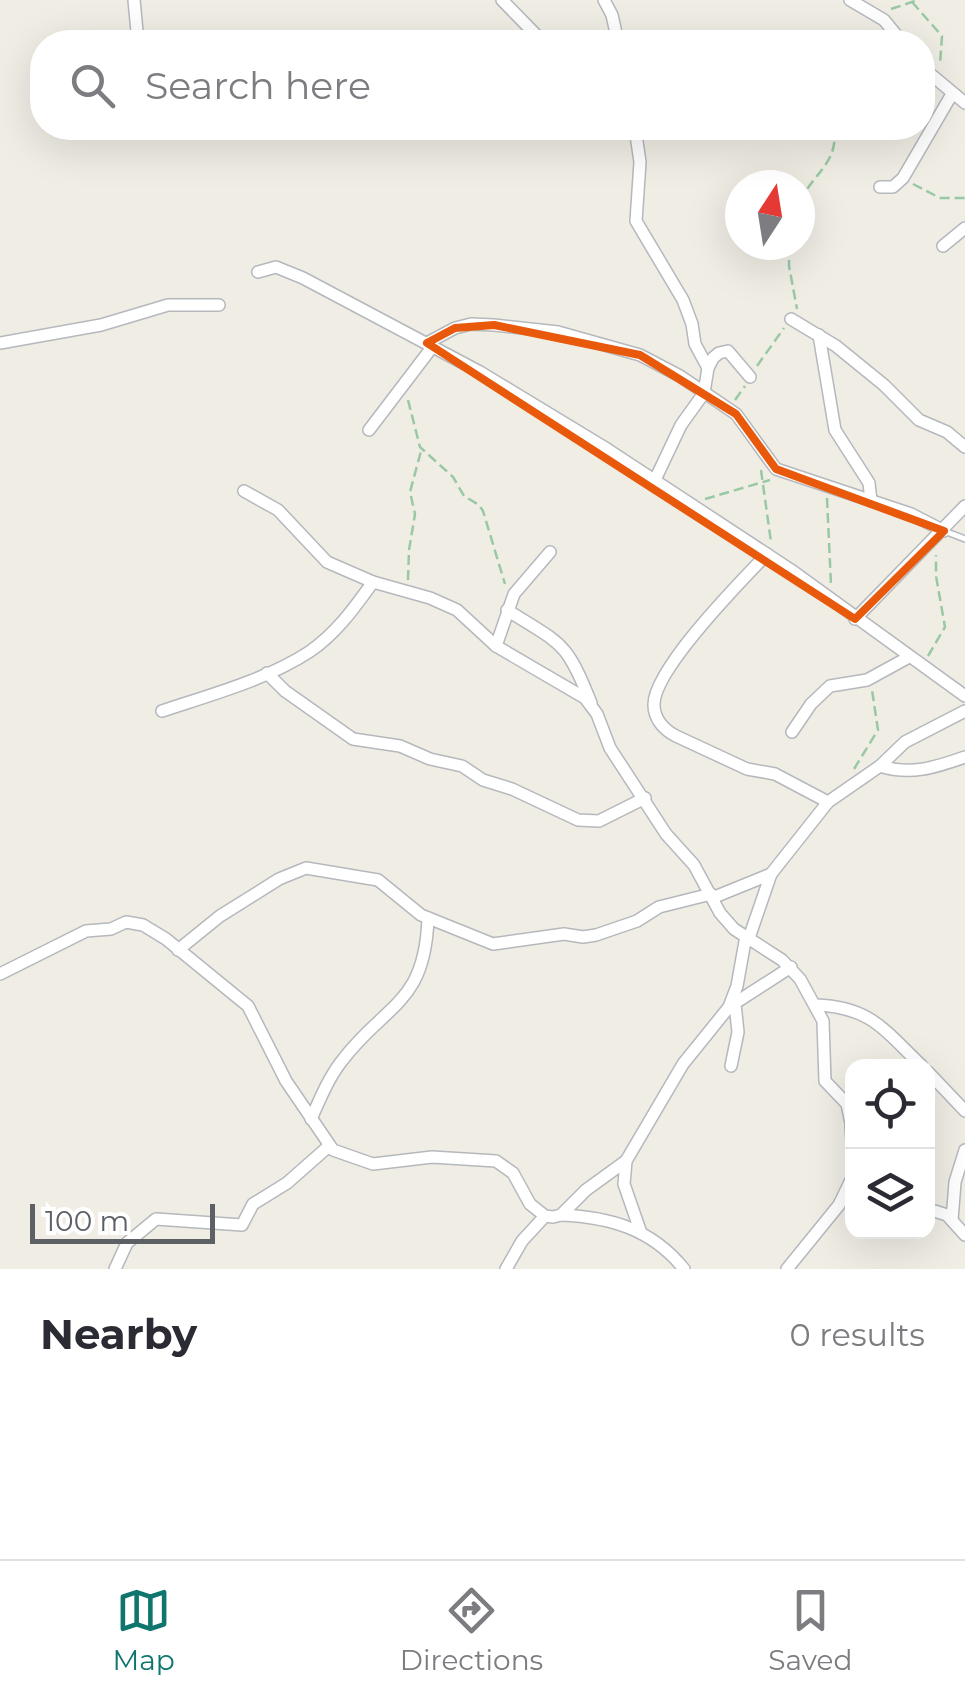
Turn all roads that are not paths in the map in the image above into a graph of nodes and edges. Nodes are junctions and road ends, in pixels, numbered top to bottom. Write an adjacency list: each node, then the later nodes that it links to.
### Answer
1 (134, 0): 5 (street)
2 (502, 0): 6 (street)
3 (604, 0): 7 (street)
4 (850, 0): 8 (street)
5 (137, 30)
6 (531, 30)
7 (615, 30)
8 (891, 30)
9 (935, 79): 10 (street)
10 (952, 94): 11 (street); 12 (street)
11 (965, 103)
12 (935, 123)
13 (635, 140): 24 (street)
14 (925, 140): 15 (street)
15 (880, 187)
16 (965, 228): 17 (street)
17 (943, 246)
18 (258, 272): 23 (street)
19 (219, 305): 22 (street)
20 (792, 319): 21 (street)
21 (819, 335): 28 (street); 31 (street)
22 (0, 343)
23 (430, 344): 26 (street); 27 (street); 29 (street)
24 (708, 368): 25 (street); 26 (street)
25 (750, 377)
26 (704, 393): 29 (street); 31 (street)
27 (369, 430)
28 (965, 448)
29 (654, 482): 36 (street)
30 (244, 491): 37 (street)
31 (871, 501): 33 (street)
32 (965, 506): 33 (street)
33 (940, 534): 34 (lane); 39 (street)
34 (965, 539)
35 (550, 552): 38 (street)
36 (770, 556): 39 (street); 51 (street)
37 (374, 582): 40 (street); 42 (street)
38 (507, 610): 40 (street); 44 (street)
39 (856, 620): 41 (street)
40 (496, 646): 44 (street)
41 (909, 657): 43 (street); 47 (street)
42 (267, 672): 45 (street); 50 (street)
43 (965, 696)
44 (592, 706): 50 (street)
45 (162, 711)
46 (965, 711): 49 (street)
47 (792, 732)
48 (965, 757): 49 (street)
49 (880, 766): 51 (street)
50 (645, 798): 53 (street)
51 (828, 802): 52 (street)
52 (772, 874): 53 (street); 55 (street)
53 (711, 896): 54 (street); 55 (street)
54 (428, 918): 56 (street); 66 (street)
55 (748, 937): 57 (street); 60 (street)
56 (178, 950): 58 (street); 66 (street)
57 (791, 967): 59 (street); 60 (street)
58 (0, 974)
59 (816, 1005): 61 (street); 64 (street)
60 (732, 1006): 62 (street); 69 (street)
61 (914, 1059)
62 (731, 1066)
63 (935, 1080): 65 (street)
64 (845, 1102)
65 (965, 1112)
66 (311, 1119): 67 (street)
67 (329, 1146): 75 (street); 79 (street)
68 (965, 1150): 70 (street)
69 (626, 1161): 74 (street); 77 (street)
70 (962, 1171): 72 (street)
71 (845, 1194): 82 (street)
72 (959, 1196): 76 (street)
73 (935, 1211): 76 (street)
74 (561, 1215): 75 (street); 77 (street)
75 (545, 1216): 80 (street)
76 (952, 1220): 78 (street)
77 (642, 1233): 81 (street)
78 (965, 1235)
79 (114, 1269)
80 (506, 1269)
81 (684, 1269)
82 (787, 1269)

